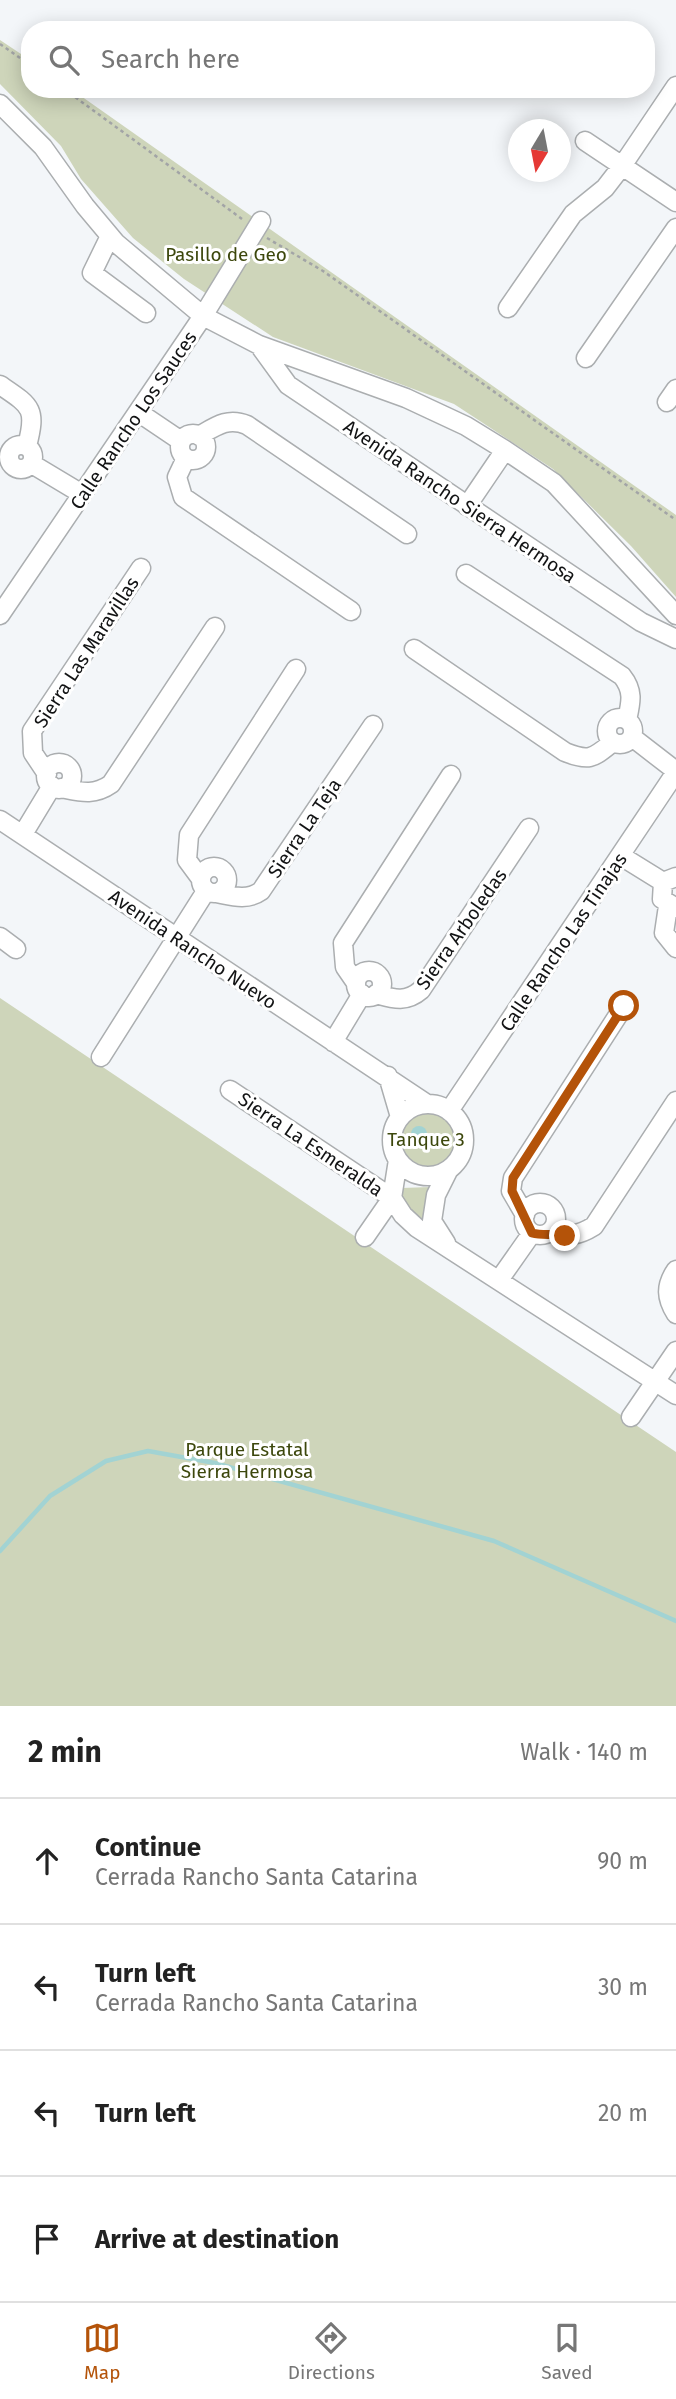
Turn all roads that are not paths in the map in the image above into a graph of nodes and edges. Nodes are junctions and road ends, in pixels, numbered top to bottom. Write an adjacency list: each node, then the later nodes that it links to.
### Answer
1 (676, 86): 4 (street)
2 (0, 104): 8 (street, Avenida Rancho Sierra Hermosa)
3 (585, 141): 4 (street)
4 (622, 166): 5 (street); 9 (street)
5 (676, 202)
6 (259, 225): 11 (street, Calle Rancho Los Sauces)
7 (676, 228): 13 (street)
8 (110, 236): 10 (street); 11 (street, Avenida Rancho Sierra Hermosa)
9 (508, 308)
10 (146, 313)
11 (203, 316): 12 (street, Avenida Rancho Sierra Hermosa); 15 (street, Calle Rancho Los Sauces)
12 (259, 345): 17 (street, Avenida Rancho Sierra Hermosa); 21 (street, Avenida Rancho Sierra Hermosa)
13 (586, 359)
14 (0, 385): 18 (street)
15 (138, 412): 16 (street); 20 (street, Calle Rancho Los Sauces)
16 (184, 449): 22 (street); 25 (street)
17 (505, 450): 21 (street); 27 (street, Avenida Rancho Sierra Hermosa)
18 (30, 455): 19 (street); 20 (street)
19 (7, 472)
20 (82, 494): 26 (street, Calle Rancho Los Sauces)
21 (467, 506): 29 (street, Avenida Rancho Sierra Hermosa)
22 (407, 534)
23 (141, 568): 36 (street, Sierra Las Maravillas)
24 (466, 574): 33 (street)
25 (351, 611)
26 (0, 615)
27 (676, 615)
28 (215, 627): 36 (street)
29 (676, 639)
30 (414, 649): 33 (street)
31 (296, 669): 42 (street)
32 (373, 725): 42 (street, Sierra La Teja)
33 (629, 728): 34 (street)
34 (676, 772): 40 (street, Calle Rancho Las Tinajas)
35 (451, 775): 48 (street)
36 (53, 783): 39 (street)
37 (0, 820): 39 (street, Avenida Rancho Nuevo)
38 (530, 828): 48 (street, Sierra Arboledas)
39 (23, 834): 45 (street, Avenida Rancho Nuevo)
40 (621, 856): 41 (street); 56 (street, Calle Rancho Las Tinajas)
41 (670, 879): 43 (street)
42 (208, 887): 45 (street)
43 (672, 907): 46 (street)
44 (0, 937): 47 (street)
45 (177, 939): 50 (street, Avenida Rancho Nuevo); 51 (street)
46 (676, 948)
47 (16, 949)
48 (364, 990): 50 (street)
49 (624, 1006): 61 (street)
50 (333, 1042): 52 (street, Avenida Rancho Nuevo)
51 (101, 1057)
52 (388, 1076): 55 (street, Avenida Rancho Nuevo); 57 (street)
53 (230, 1090): 60 (street, Sierra La Esmeralda)
54 (676, 1101): 62 (street)
55 (427, 1104): 56 (street); 57 (street)
56 (449, 1111): 59 (street)
57 (400, 1117): 58 (street)
58 (398, 1160): 59 (street); 60 (street)
59 (448, 1171): 64 (street)
60 (392, 1198): 63 (street); 64 (street, Sierra La Esmeralda)
61 (525, 1215): 62 (street); 62 (street)
62 (541, 1232): 66 (street)
63 (365, 1237)
64 (448, 1246): 66 (street)
65 (676, 1270): 67 (street)
66 (499, 1280): 69 (street)
67 (676, 1314)
68 (676, 1351): 69 (street)
69 (656, 1381): 70 (street); 71 (street)
70 (676, 1395)
71 (631, 1418)

